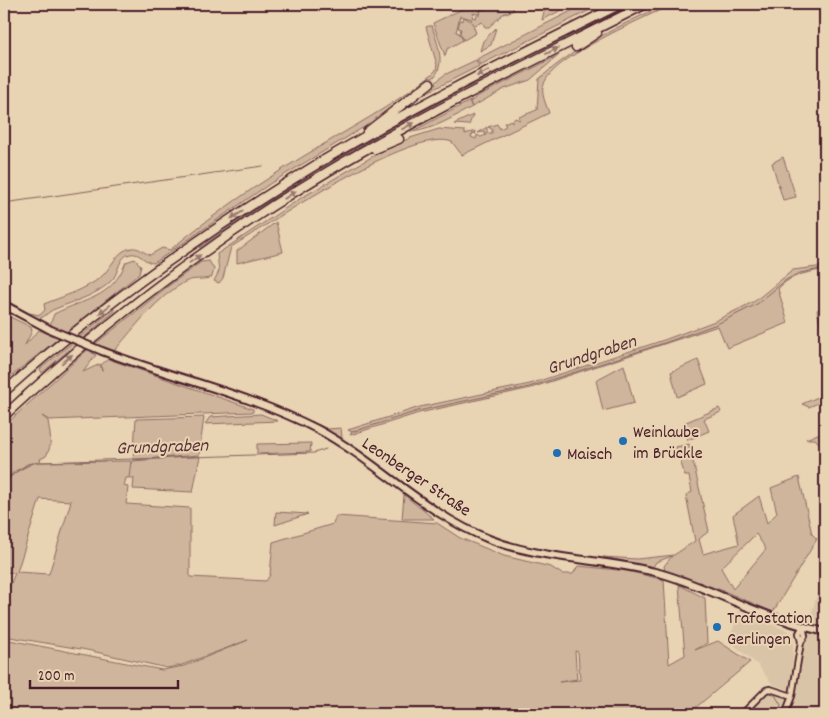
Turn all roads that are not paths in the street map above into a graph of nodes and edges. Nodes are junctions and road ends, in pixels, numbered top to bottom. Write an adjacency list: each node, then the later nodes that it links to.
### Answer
1 (621, 4): 6 (highway, one-way to 6)
2 (646, 4): 3 (highway)
3 (615, 20): 4 (highway); 8 (highway, one-way to 3)
4 (576, 47)
5 (430, 83): 6 (highway)
6 (361, 139): 10 (highway, one-way to 10)
7 (399, 140): 8 (highway)
8 (350, 159): 11 (highway, one-way to 8)
9 (4, 305): 12 (main road, Leonberger Straße, bridge)
10 (4, 392)
11 (4, 416)
12 (804, 626): 13 (main road, Leonberger Straße); 14 (street)
13 (825, 632)
14 (792, 696): 15 (street); 16 (street)
15 (742, 714)
16 (786, 714)

